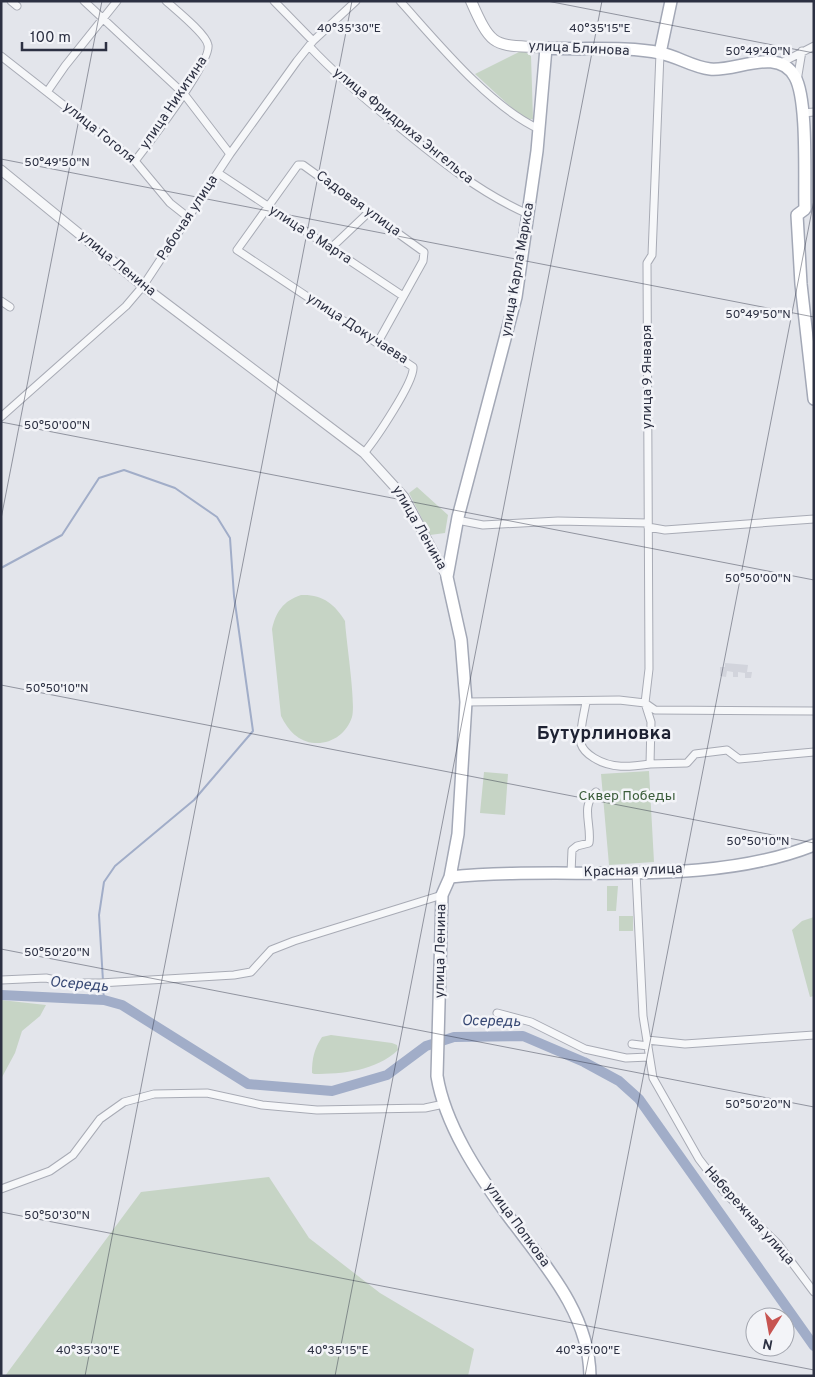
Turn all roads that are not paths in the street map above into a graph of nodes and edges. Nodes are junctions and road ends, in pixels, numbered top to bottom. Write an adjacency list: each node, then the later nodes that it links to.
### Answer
1 (84, 1): 9 (street)
2 (117, 1): 9 (street)
3 (166, 1): 19 (street, улица Никитина)
4 (274, 1): 10 (street, улица Фридриха Энгельса)
5 (356, 1): 10 (street, Рабочая улица)
6 (400, 1): 21 (street)
7 (470, 1): 12 (main road, улица Блинова)
8 (671, 1): 14 (main road)
9 (103, 19): 18 (street); 19 (street)
10 (311, 44): 22 (street, Рабочая улица); 28 (street, улица Фридриха Энгельса)
11 (814, 46): 13 (street)
12 (546, 48): 14 (main road, улица Блинова); 21 (main road, улица Карла Маркса)
13 (802, 51): 16 (street); 17 (street)
14 (660, 53): 16 (main road, улица Блинова); 42 (street, улица 9 Января)
15 (1, 56): 18 (street, улица Гоголя)
16 (779, 64): 17 (main road)
17 (797, 82): 20 (main road)
18 (47, 92): 23 (street, улица Гоголя)
19 (184, 94): 22 (street); 23 (street, улица Никитина)
20 (808, 112): 37 (main road)
21 (539, 129): 28 (main road, улица Карла Маркса)
22 (230, 154): 25 (street, Рабочая улица)
23 (136, 161): 29 (street, улица Гоголя)
24 (1, 170): 32 (street, улица Ленина)
25 (218, 173): 26 (street, улица 8 Марта); 29 (street, Рабочая улица)
26 (266, 206): 27 (street, Садовая улица); 30 (street, улица 8 Марта); 31 (street, Садовая улица)
27 (369, 212): 30 (street); 33 (street, Садовая улица)
28 (528, 214): 40 (main road, улица Карла Маркса)
29 (189, 218): 32 (street, Рабочая улица)
30 (331, 248): 33 (street, улица 8 Марта)
31 (240, 254): 36 (street, улица Докучаева)
32 (143, 286): 38 (street, Рабочая улица); 39 (street, улица Ленина)
33 (403, 296): 36 (street, Садовая улица)
34 (1, 301): 35 (street)
35 (10, 307)
36 (378, 342): 39 (street, улица Докучаева)
37 (814, 399)
38 (1, 417)
39 (364, 453): 43 (street, улица Ленина)
40 (457, 520): 42 (street); 43 (main road, улица Карла Маркса)
41 (814, 520): 42 (street)
42 (648, 525): 46 (street, улица 9 Января)
43 (447, 576): 44 (main road, улица Ленина)
44 (466, 702): 45 (street); 54 (main road, улица Ленина)
45 (586, 702): 46 (street); 49 (street)
46 (645, 703): 47 (street); 49 (street)
47 (814, 711)
48 (814, 752): 49 (street)
49 (650, 764)
50 (596, 792): 52 (street)
51 (814, 845): 53 (main road, Красная улица)
52 (571, 873): 53 (main road, Красная улица); 54 (main road, Красная улица)
53 (636, 873): 59 (street, Набережная улица)
54 (450, 877): 55 (main road, улица Ленина)
55 (442, 895): 56 (street); 62 (main road, улица Ленина)
56 (1, 980)
57 (497, 1013): 61 (street)
58 (814, 1035): 59 (street)
59 (647, 1043): 60 (street); 61 (street, Набережная улица)
60 (632, 1044)
61 (649, 1057): 65 (street, Набережная улица)
62 (437, 1076): 63 (main road, улица Попкова)
63 (444, 1104): 64 (street); 66 (main road, улица Попкова)
64 (1, 1189)
65 (814, 1292)
66 (590, 1376)

